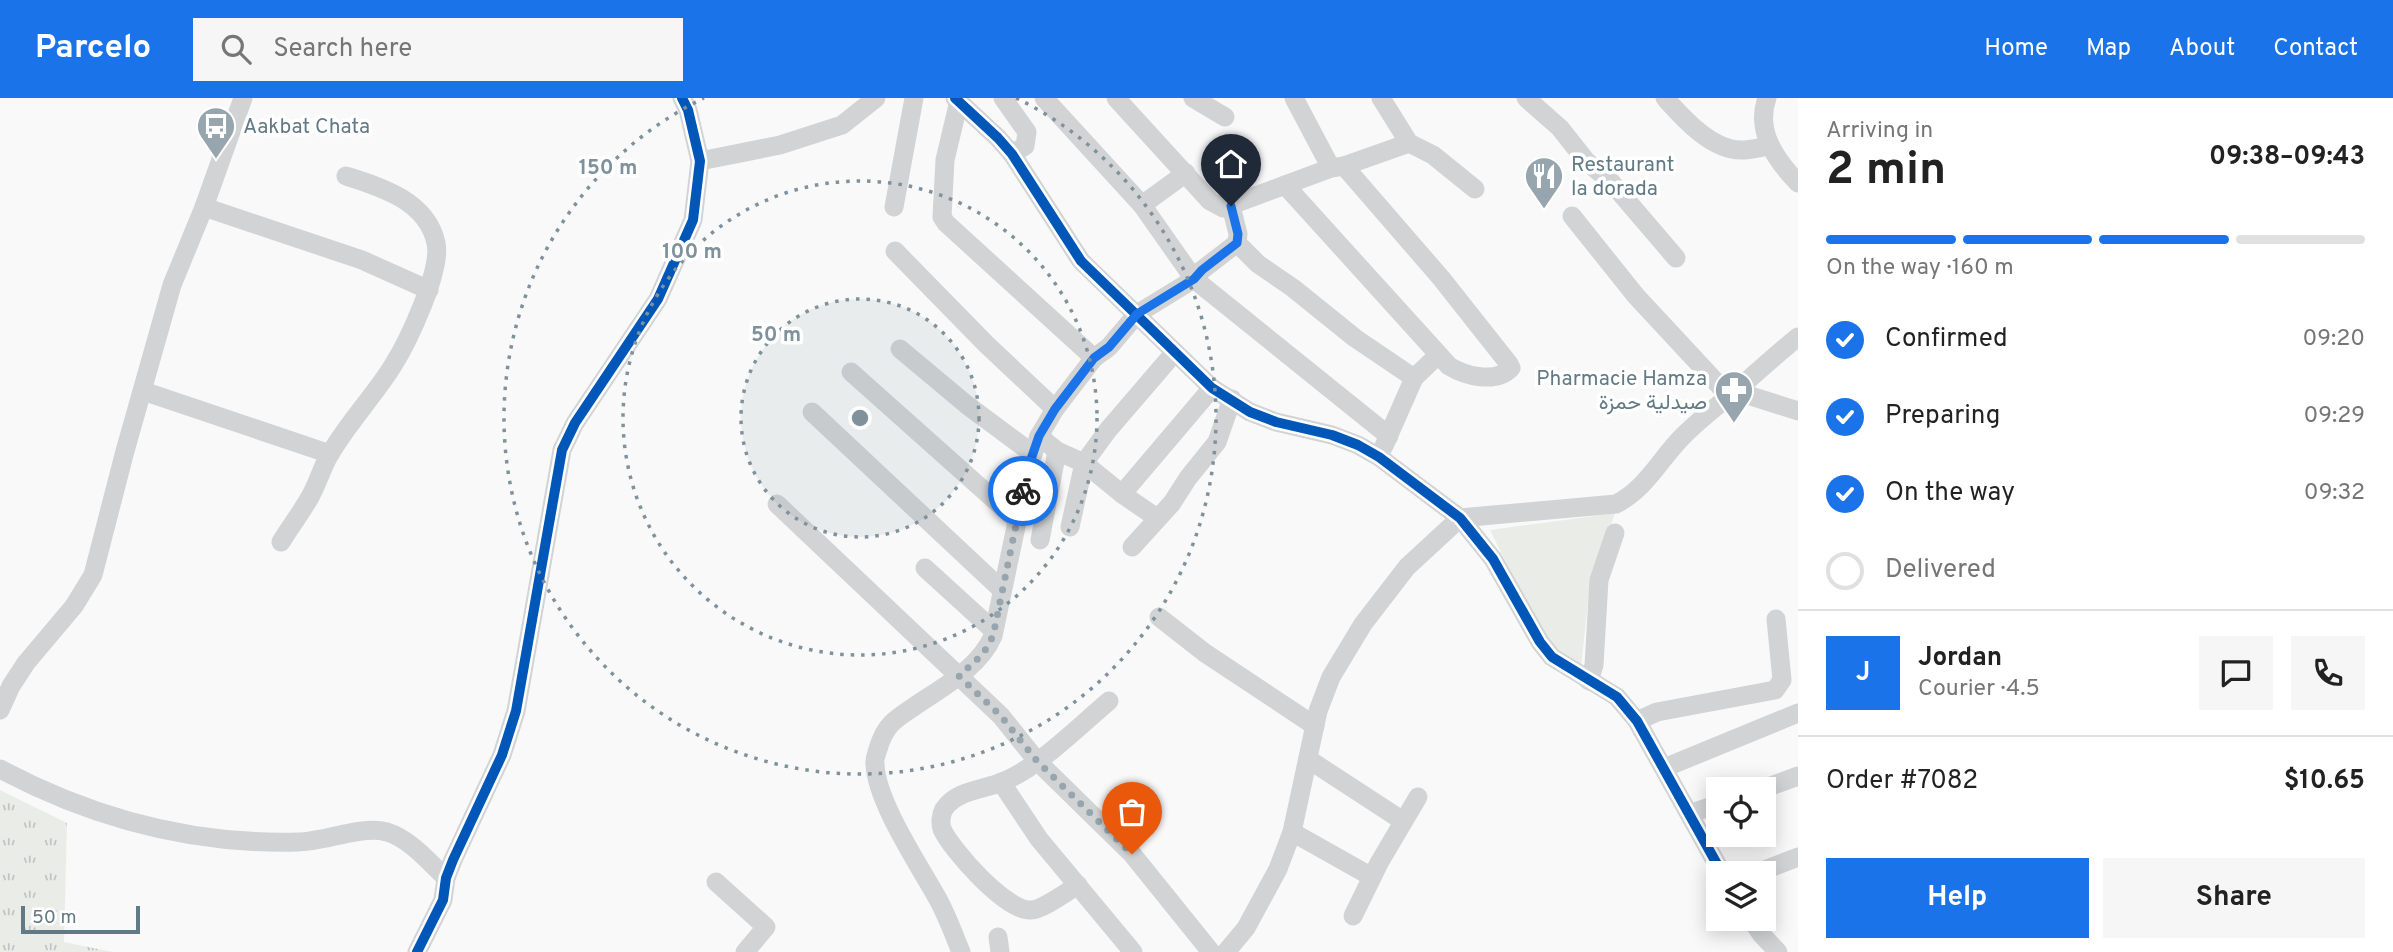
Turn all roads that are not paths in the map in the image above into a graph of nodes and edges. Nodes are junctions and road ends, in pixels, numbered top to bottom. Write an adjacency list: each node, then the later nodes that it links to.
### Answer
1 (243, 98): 29 (street)
2 (682, 98): 19 (street)
3 (876, 98): 19 (street)
4 (914, 98): 27 (street)
5 (1003, 98): 18 (street)
6 (1044, 98): 26 (street)
7 (1116, 98): 21 (street)
8 (1193, 98): 15 (street)
9 (1294, 98): 20 (street)
10 (1381, 98): 16 (street)
11 (1526, 98): 33 (street)
12 (1665, 98): 17 (street)
13 (1767, 98): 17 (street)
14 (957, 100): 18 (street); 41 (street)
15 (1224, 117)
16 (1409, 143): 20 (street); 25 (street)
17 (1770, 146): 23 (street)
18 (1013, 154): 36 (street)
19 (700, 161): 94 (street)
20 (1338, 167): 24 (street); 40 (street)
21 (1186, 173): 26 (street); 28 (street)
22 (346, 176): 35 (street)
23 (1798, 183)
24 (1285, 186): 28 (street); 40 (street)
25 (1475, 189)
26 (1142, 205): 34 (street)
27 (894, 206)
28 (1231, 206): 31 (street)
29 (204, 207): 35 (street); 45 (street)
30 (1572, 216): 46 (street)
31 (1237, 243): 34 (street); 43 (street)
32 (895, 251): 48 (street)
33 (1676, 258)
34 (1194, 279): 36 (street); 51 (street)
35 (429, 290): 54 (street)
36 (1137, 314): 39 (street); 41 (street)
37 (1798, 337): 46 (street)
38 (900, 349): 52 (street)
39 (1175, 352): 44 (street); 56 (street)
40 (1438, 355): 43 (street)
41 (1094, 358): 48 (street)
42 (851, 372): 61 (street)
43 (1414, 378): 51 (street)
44 (1212, 388): 47 (street); 57 (street)
45 (143, 391): 54 (street); 75 (street)
46 (1732, 393): 49 (street); 60 (street)
47 (1232, 399): 55 (street); 59 (street)
48 (1055, 409): 52 (street)
49 (1798, 411)
50 (813, 412): 68 (street)
51 (1389, 436): 55 (street)
52 (1036, 445): 53 (street); 61 (street)
53 (1057, 450): 56 (street); 64 (street)
54 (330, 454): 65 (street)
55 (1379, 457): 60 (street)
56 (1084, 463): 57 (street); 62 (street)
57 (1122, 494): 59 (street)
58 (777, 504): 72 (street)
59 (1157, 518): 66 (street)
60 (1460, 518): 73 (street); 78 (street)
61 (1017, 520): 68 (street)
62 (1070, 527)
63 (1615, 533): 73 (street)
64 (1040, 540)
65 (281, 542)
66 (1132, 547)
67 (925, 568): 71 (street)
68 (1002, 590): 71 (street)
69 (1159, 617): 78 (street)
70 (1776, 620): 77 (street)
71 (993, 630): 72 (street)
72 (959, 676): 80 (street); 102 (street)
73 (1589, 681): 77 (street)
74 (1109, 701): 80 (street)
75 (0, 710)
76 (1798, 713): 81 (street)
77 (1637, 721): 81 (street)
78 (1315, 726): 79 (street)
79 (1308, 759): 89 (street); 90 (street)
80 (1037, 761): 84 (street); 104 (street)
81 (1664, 768): 88 (street)
82 (0, 769): 94 (street)
83 (1798, 776): 85 (street)
84 (1001, 782): 97 (street); 97 (street)
85 (1776, 784)
86 (1418, 797): 89 (street)
87 (1706, 808): 88 (street)
88 (1689, 814): 92 (street)
89 (1403, 821): 95 (street)
90 (1292, 832): 95 (street); 105 (street)
91 (1798, 857): 93 (street)
92 (1715, 861)
93 (1776, 866)
94 (446, 877): 100 (street)
95 (1372, 877): 98 (street)
96 (716, 882): 101 (street)
97 (1078, 884): 103 (street)
98 (1353, 916)
99 (1759, 931): 106 (street)
100 (417, 952)
101 (745, 952)
102 (961, 952)
103 (1133, 952)
104 (1211, 952)
105 (1226, 952)
106 (1778, 952)

